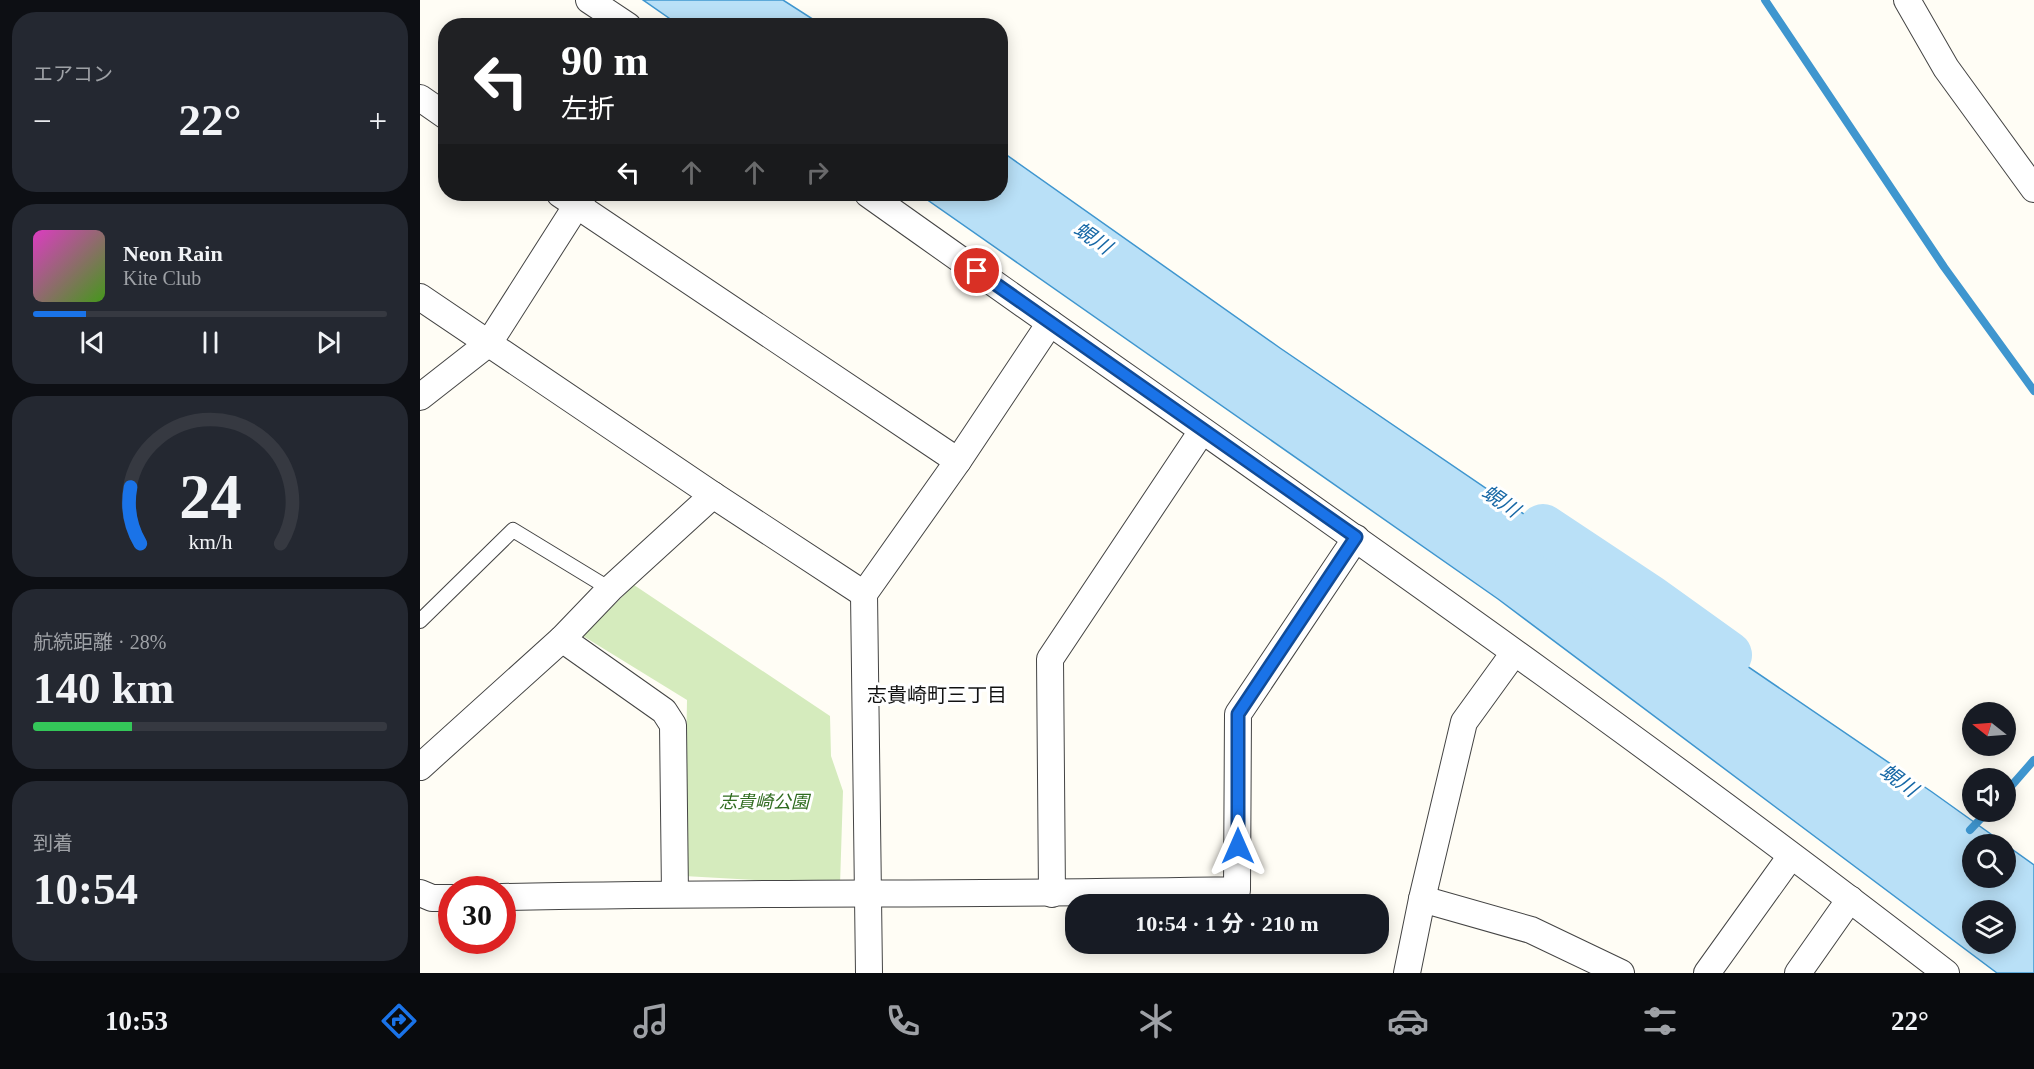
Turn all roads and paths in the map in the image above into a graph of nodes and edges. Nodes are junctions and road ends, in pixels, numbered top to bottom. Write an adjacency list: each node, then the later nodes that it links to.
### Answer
1 (589, 0): 3 (street)
2 (1907, 0): 6 (street)
3 (616, 18)
4 (420, 98): 5 (street)
5 (438, 110)
6 (2034, 189)
7 (572, 201): 12 (street)
8 (580, 201): 15 (street)
9 (878, 201): 11 (street)
10 (420, 297): 12 (street)
11 (1050, 323): 14 (street); 15 (street)
12 (489, 343): 13 (street); 16 (street)
13 (420, 397)
14 (1202, 431): 17 (street); 27 (street)
15 (958, 461): 19 (street)
16 (713, 495): 18 (street); 19 (street)
17 (1356, 537): 22 (street); 27 (street)
18 (610, 589): 20 (lane); 21 (street)
19 (864, 594): 28 (street)
20 (420, 621)
21 (562, 639): 23 (street); 26 (street)
22 (1514, 653): 24 (street); 31 (street)
23 (420, 768)
24 (1791, 855): 32 (street); 36 (street)
25 (420, 892): 30 (street)
26 (675, 894): 28 (street); 29 (street)
27 (1052, 894): 28 (street)
28 (868, 895): 33 (street)
29 (516, 897)
30 (438, 898)
31 (1422, 899): 34 (street); 35 (street)
32 (1850, 899): 37 (street); 38 (street)
33 (869, 973)
34 (1407, 973)
35 (1621, 973)
36 (1707, 973)
37 (1798, 973)
38 (1946, 973)

